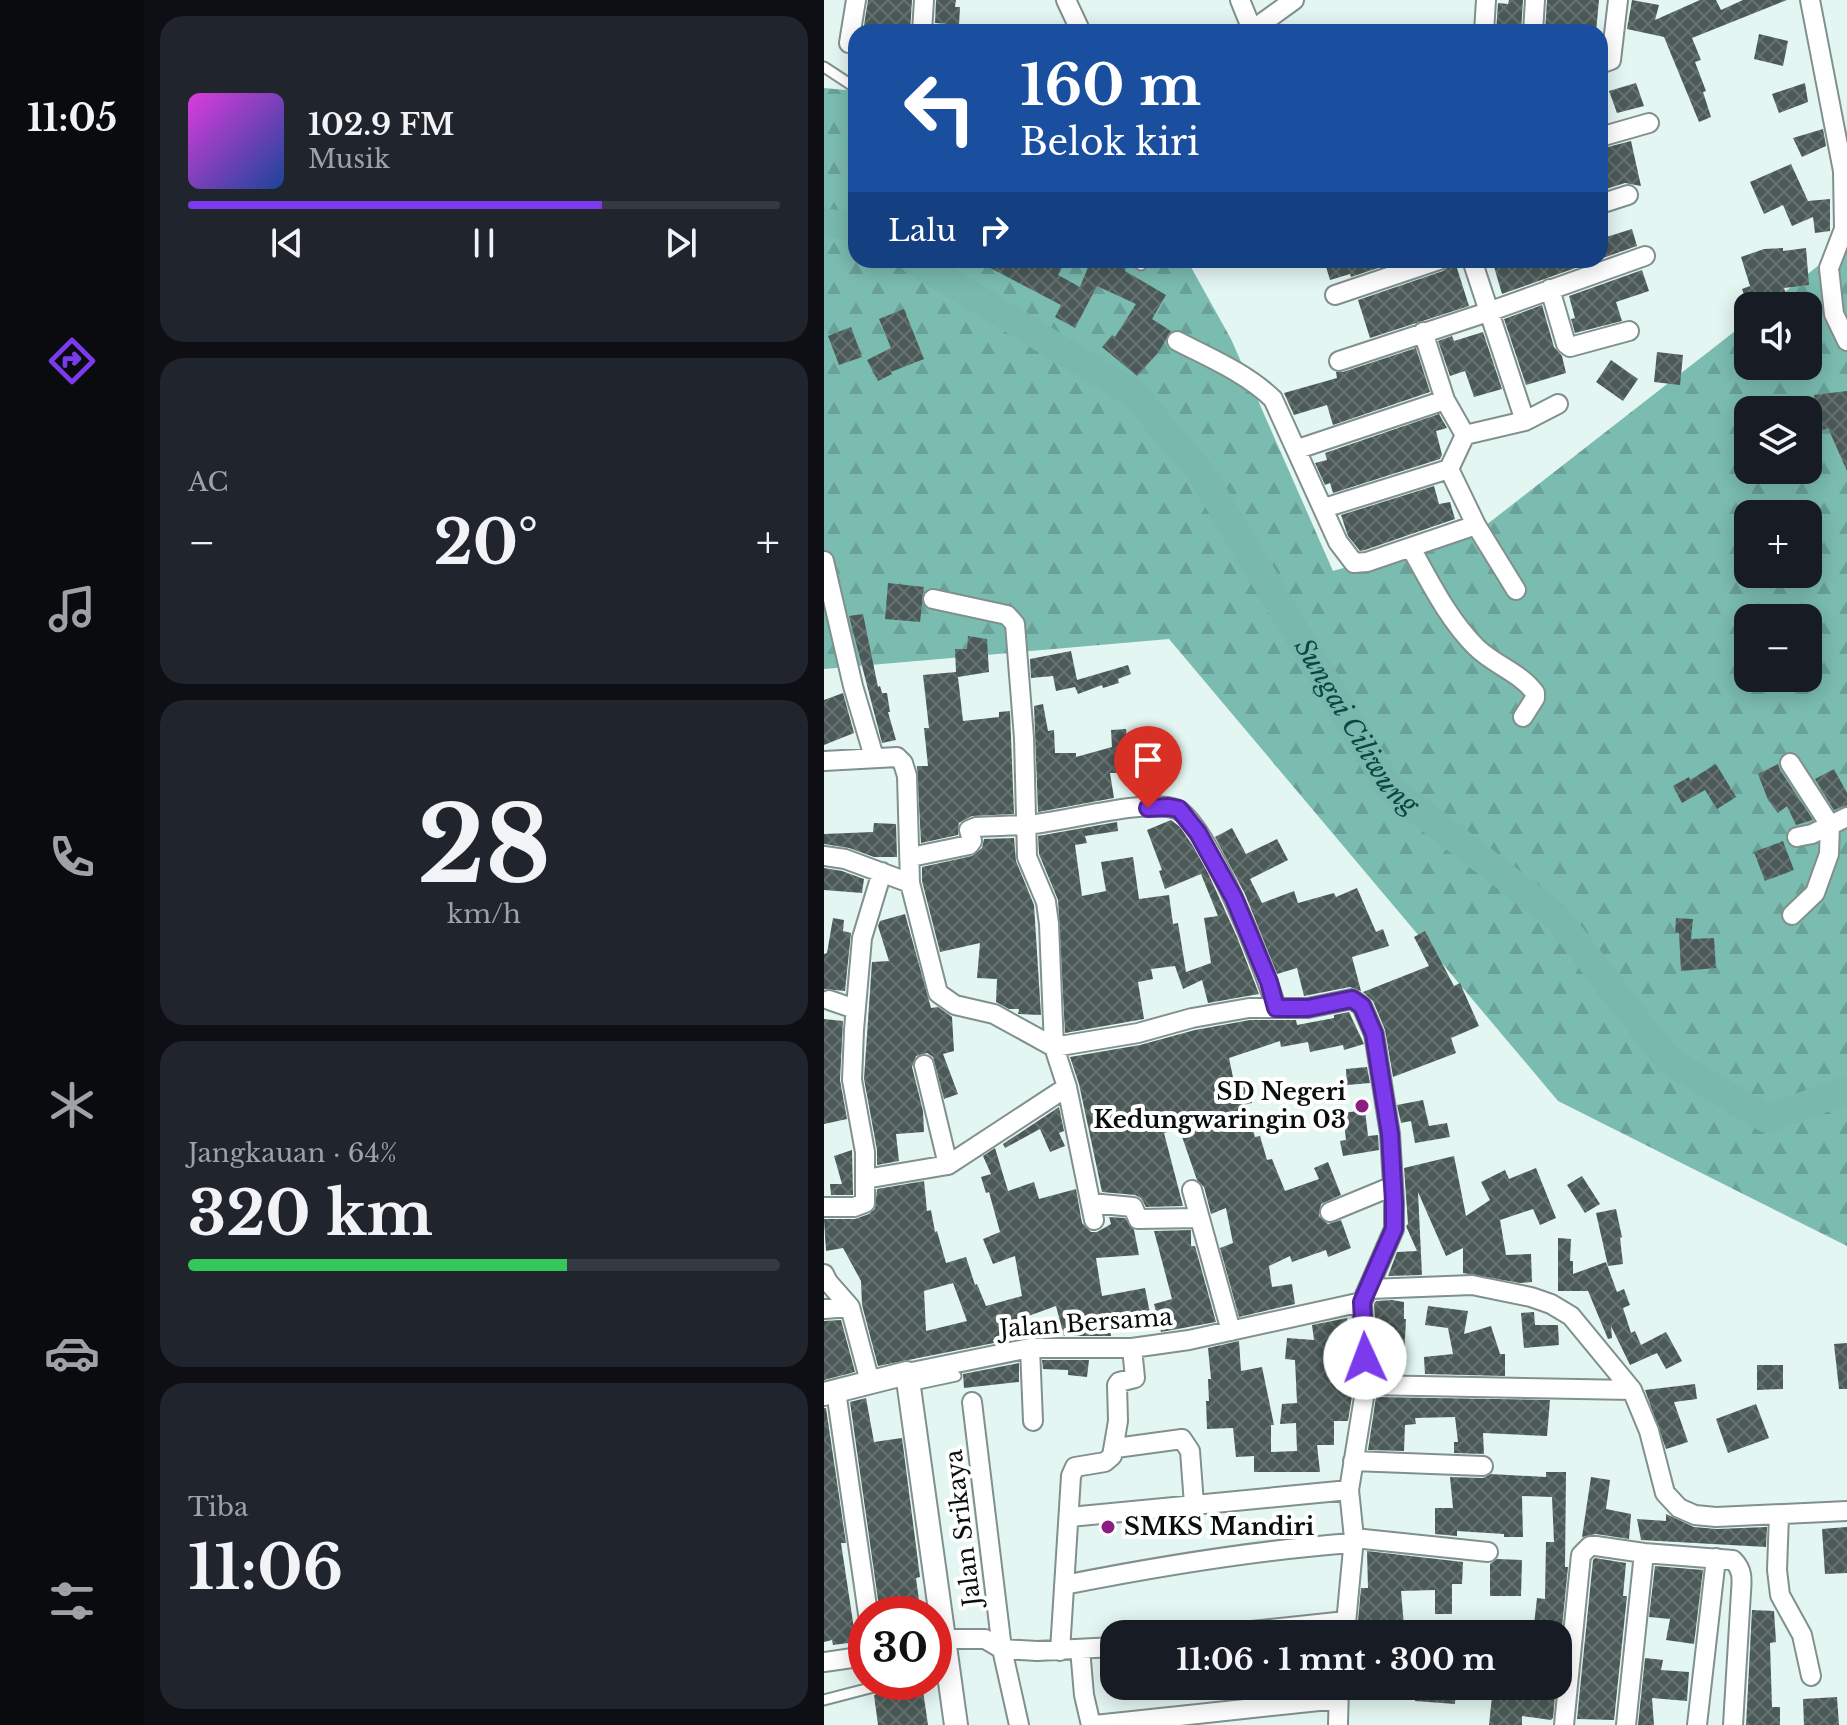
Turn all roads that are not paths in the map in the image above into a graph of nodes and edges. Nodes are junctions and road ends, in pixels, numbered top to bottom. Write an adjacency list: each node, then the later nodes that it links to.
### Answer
1 (856, 0): 10 (street)
2 (924, 0): 11 (street)
3 (1066, 0): 12 (street)
4 (1240, 0): 13 (street)
5 (1294, 0): 14 (street)
6 (1486, 0): 15 (street)
7 (1535, 0): 16 (street)
8 (1618, 0): 17 (street)
9 (1810, 0): 24 (street)
10 (852, 24)
11 (922, 24)
12 (1077, 24)
13 (1253, 24)
14 (1263, 24)
15 (1484, 24)
16 (1534, 24)
17 (1608, 61)
18 (824, 67): 19 (lane)
19 (848, 83)
20 (1649, 123): 21 (street)
21 (1608, 135)
22 (1628, 195): 23 (street)
23 (1608, 201)
24 (1846, 227): 34 (street)
25 (1645, 256): 28 (street)
26 (1415, 268): 29 (street)
27 (1474, 268): 30 (street)
28 (1550, 289): 30 (street); 31 (street)
29 (1335, 295)
30 (1488, 312): 32 (street); 38 (street)
31 (1629, 331)
32 (1423, 332): 35 (street); 36 (street)
33 (1177, 341): 40 (street)
34 (1847, 341)
35 (1339, 361)
36 (1445, 400): 39 (street); 40 (street)
37 (1558, 404): 38 (street)
38 (1525, 421): 39 (street)
39 (1465, 435): 41 (street)
40 (1298, 449): 42 (street)
41 (1449, 469): 42 (street); 43 (street)
42 (1324, 508): 44 (street)
43 (1476, 525): 44 (street); 46 (street)
44 (1411, 548): 48 (street)
45 (824, 561): 49 (street)
46 (1516, 590)
47 (933, 599): 53 (street)
48 (1523, 717)
49 (874, 757): 50 (street); 56 (street)
50 (824, 761)
51 (1790, 763): 52 (street)
52 (1839, 821): 54 (street); 59 (street)
53 (1025, 825): 56 (street); 61 (street); 63 (street)
54 (1797, 837)
55 (824, 856): 57 (street)
56 (911, 857): 58 (street)
57 (882, 872): 58 (street); 62 (street)
58 (910, 883): 63 (street)
59 (1792, 915)
60 (829, 1000): 62 (street)
61 (1276, 1008): 63 (street); 68 (street)
62 (855, 1009): 67 (street)
63 (1054, 1047): 65 (street)
64 (924, 1065): 66 (street)
65 (1067, 1087): 66 (street); 72 (street)
66 (948, 1165): 67 (street)
67 (865, 1179): 70 (street)
68 (1393, 1186): 71 (street); 74 (street)
69 (1192, 1190): 72 (street)
70 (824, 1207)
71 (1330, 1212)
72 (1198, 1218): 77 (street)
73 (824, 1274): 75 (street)
74 (1366, 1295): 77 (street, Jalan Bersama); 83 (street); 84 (street, Jalan Bersama)
75 (850, 1307): 76 (street); 82 (street)
76 (824, 1309)
77 (1231, 1331): 79 (street, Jalan Bersama)
78 (1030, 1348): 79 (street, Jalan Bersama); 81 (street, Jalan Bersama); 87 (street)
79 (1132, 1348): 88 (street)
80 (956, 1376): 81 (lane)
81 (908, 1380): 82 (street); 102 (street)
82 (870, 1382): 85 (street)
83 (1366, 1385): 84 (street); 89 (street)
84 (1632, 1390): 94 (street, Jalan Bersama)
85 (830, 1393): 101 (street)
86 (972, 1402): 106 (street, Jalan Srikaya)
87 (1033, 1421)
88 (1116, 1448): 92 (street); 95 (street)
89 (1353, 1461): 90 (street); 91 (street)
90 (1483, 1466)
91 (1349, 1490): 92 (street); 96 (street)
92 (1194, 1504): 95 (street)
93 (1847, 1511): 94 (street, Jalan Bersama)
94 (1779, 1515): 111 (street)
95 (1070, 1517): 100 (street)
96 (1354, 1541): 97 (street); 100 (street); 103 (street)
97 (1488, 1552)
98 (1644, 1553): 99 (street); 121 (street); 122 (street)
99 (1716, 1558): 123 (street); 124 (street)
100 (1064, 1585): 108 (street)
101 (865, 1596)
102 (934, 1596)
103 (1347, 1620)
104 (952, 1641): 106 (street)
105 (1100, 1648): 107 (street)
106 (1002, 1649): 108 (street); 118 (street, Jalan Srikaya)
107 (1080, 1649): 108 (street); 119 (street)
108 (1060, 1651)
109 (848, 1659): 110 (street)
110 (824, 1662)
111 (1811, 1676)
112 (848, 1694): 113 (lane)
113 (824, 1700)
114 (951, 1700): 117 (street)
115 (1279, 1700): 119 (street)
116 (1339, 1700): 120 (street)
117 (956, 1725)
118 (1019, 1725)
119 (1093, 1725)
120 (1338, 1725)
121 (1564, 1725)
122 (1626, 1725)
123 (1697, 1725)
124 (1733, 1725)

